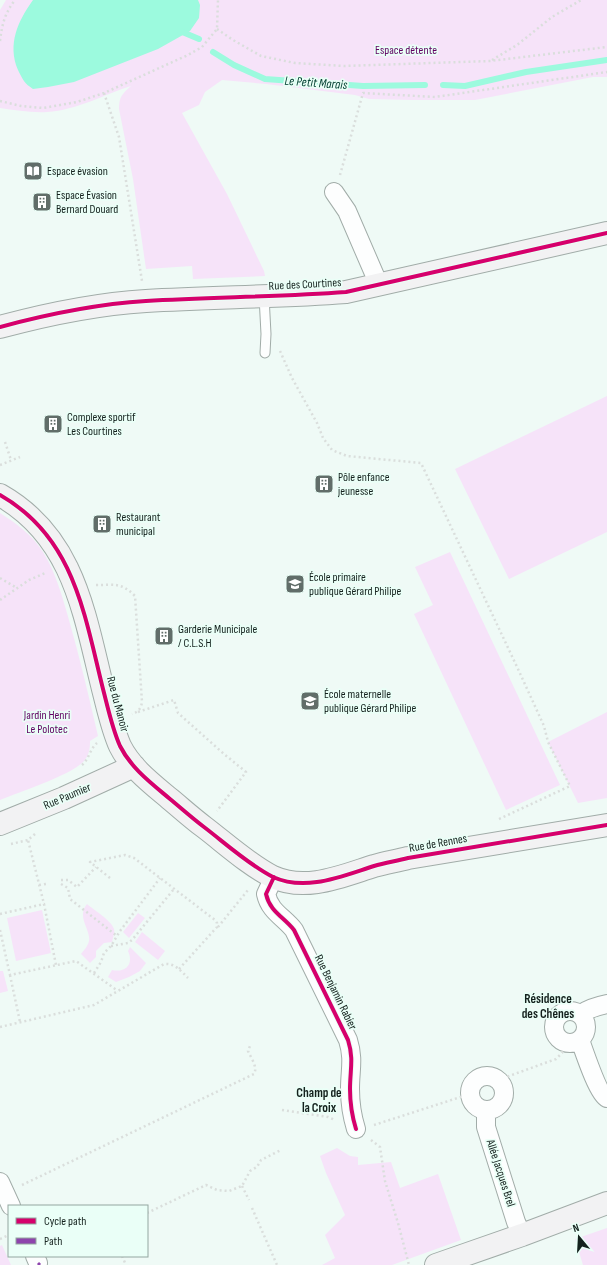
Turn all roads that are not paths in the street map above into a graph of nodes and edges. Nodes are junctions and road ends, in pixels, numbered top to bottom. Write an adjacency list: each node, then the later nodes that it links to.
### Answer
1 (334, 192): 3 (street)
2 (607, 233): 3 (street, Rue des Courtines)
3 (378, 285): 4 (street, Rue des Courtines)
4 (264, 296): 5 (street, Rue des Courtines); 6 (lane)
5 (0, 327)
6 (264, 353)
7 (0, 495): 8 (street, Rue du Manoir)
8 (134, 766): 9 (street, Rue Paumier); 11 (street, Rue du Manoir)
9 (0, 824)
10 (607, 825): 11 (street, Rue de Rennes)
11 (274, 877): 17 (street, Rue Benjamin Rabier)
12 (607, 1004): 13 (street)
13 (581, 1014): 14 (street); 14 (street)
14 (573, 1041): 15 (street)
15 (607, 1098)
16 (486, 1110): 16 (street); 19 (street, Allée Jacques Brel)
17 (356, 1129)
18 (607, 1203): 19 (street)
19 (522, 1235): 20 (street)
20 (436, 1265)

